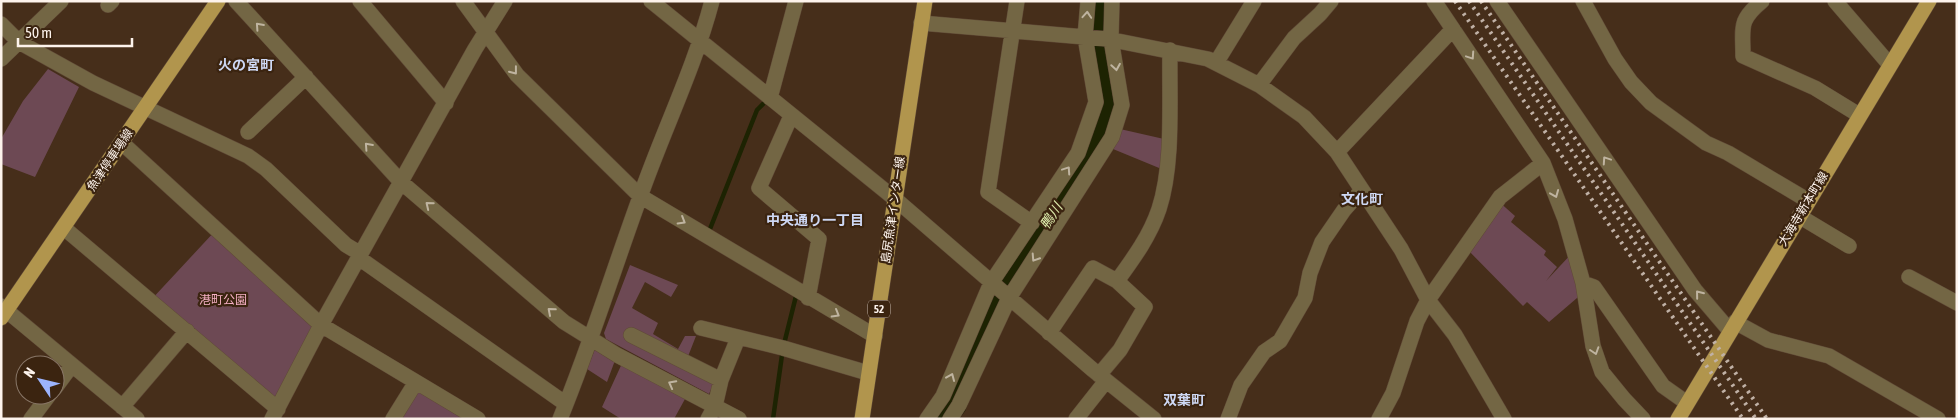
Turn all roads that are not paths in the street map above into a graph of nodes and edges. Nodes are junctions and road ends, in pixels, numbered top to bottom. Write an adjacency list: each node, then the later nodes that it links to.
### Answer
1 (61, 1): 29 (street)
2 (218, 1): 39 (main road, 魚津停車場線)
3 (236, 1): 35 (street, one-way to 3)
4 (360, 1): 38 (street)
5 (463, 1): 26 (street)
6 (504, 1): 26 (street)
7 (651, 1): 30 (street)
8 (712, 1): 30 (street)
9 (796, 1): 37 (street)
10 (925, 1): 22 (main road, 島尻魚津インター線 / 52)
11 (1016, 1): 25 (street)
12 (1088, 1): 27 (street, one-way to 12)
13 (1112, 1): 28 (street)
14 (1254, 1): 33 (street)
15 (1331, 1): 36 (street)
16 (1434, 1): 24 (street)
17 (1498, 1): 66 (street, one-way to 17)
18 (1583, 1): 50 (street)
19 (1762, 1): 40 (street)
20 (1835, 1): 34 (street)
21 (1929, 1): 34 (main road, 大海寺新本町線)
22 (921, 23): 25 (street); 49 (main road, 島尻魚津インター線 / 52)
23 (1, 24): 29 (street)
24 (1452, 29): 44 (street); 45 (street, one-way to 45)
25 (1012, 31): 27 (street); 52 (street)
26 (486, 32): 38 (street); 48 (street, one-way to 48)
27 (1087, 37): 28 (street); 52 (street, one-way to 27)
28 (1110, 39): 31 (street); 61 (street, one-way to 61)
29 (19, 42): 32 (street); 39 (street)
30 (700, 43): 37 (street); 48 (street)
31 (1170, 50): 33 (street); 57 (street)
32 (1, 59)
33 (1216, 63): 36 (street)
34 (1890, 65): 40 (main road, 大海寺新本町線)
35 (306, 77): 42 (street); 46 (street, one-way to 35)
36 (1259, 85): 44 (street)
37 (770, 98): 41 (street)
38 (446, 103): 46 (street)
39 (144, 109): 43 (main road, 魚津停車場線); 55 (street)
40 (1859, 115): 50 (main road, 大海寺新本町線)
41 (791, 116): 49 (street); 60 (street)
42 (248, 132)
43 (122, 143): 53 (main road, 魚津停車場線); 65 (street)
44 (1337, 152): 47 (street)
45 (1543, 163): 58 (street, one-way to 58); 62 (street)
46 (401, 182): 55 (street); 73 (street, one-way to 46)
47 (1362, 190): 62 (street); 96 (street)
48 (640, 196): 60 (street, one-way to 60); 73 (street)
49 (894, 198): 59 (street); 71 (main road, 島尻魚津インター線 / 52)
50 (1808, 200): 51 (main road, 大海寺新本町線)
51 (1799, 216): 54 (street); 66 (main road, 大海寺新本町線)
52 (1032, 222): 59 (street)
53 (64, 228): 64 (main road, 魚津停車場線); 68 (street)
54 (1849, 246)
55 (360, 256): 65 (street); 82 (street)
56 (1909, 277): 63 (street)
57 (1116, 281): 69 (street); 77 (street)
58 (1583, 283): 80 (street); 99 (street, one-way to 99)
59 (993, 285): 61 (street); 92 (street, one-way to 59)
60 (808, 298): 71 (street, one-way to 71)
61 (1009, 298): 69 (street); 93 (street)
62 (1428, 300): 97 (street); 98 (street)
63 (1957, 303)
64 (3, 312): 74 (street)
65 (321, 325): 79 (street); 84 (street)
66 (1733, 327): 80 (main road, 大海寺新本町線); 86 (street)
67 (701, 328): 72 (street)
68 (187, 330): 84 (street); 85 (street)
69 (1049, 333): 77 (street)
70 (631, 335): 78 (street)
71 (875, 336): 75 (main road, 島尻魚津インター線 / 52)
72 (738, 338): 75 (street); 78 (street)
73 (591, 340): 82 (street); 83 (street, one-way to 73)
74 (72, 365): 76 (street); 85 (street)
75 (868, 373): 91 (main road, 島尻魚津インター線 / 52)
76 (65, 374)
77 (1102, 378): 94 (street); 95 (street)
78 (721, 380): 83 (street)
79 (416, 382): 88 (street); 89 (street)
80 (1687, 403): 100 (main road, 大海寺新本町線)
81 (42, 405): 87 (street)
82 (563, 412)
83 (712, 412): 90 (street)
84 (275, 414)
85 (130, 415)
86 (1931, 417)
87 (31, 419)
88 (393, 419)
89 (478, 419)
90 (739, 419)
91 (862, 419)
92 (926, 419)
93 (950, 419)
94 (1076, 419)
95 (1154, 419)
96 (1228, 419)
97 (1379, 419)
98 (1504, 419)
99 (1643, 419)
100 (1678, 419)

